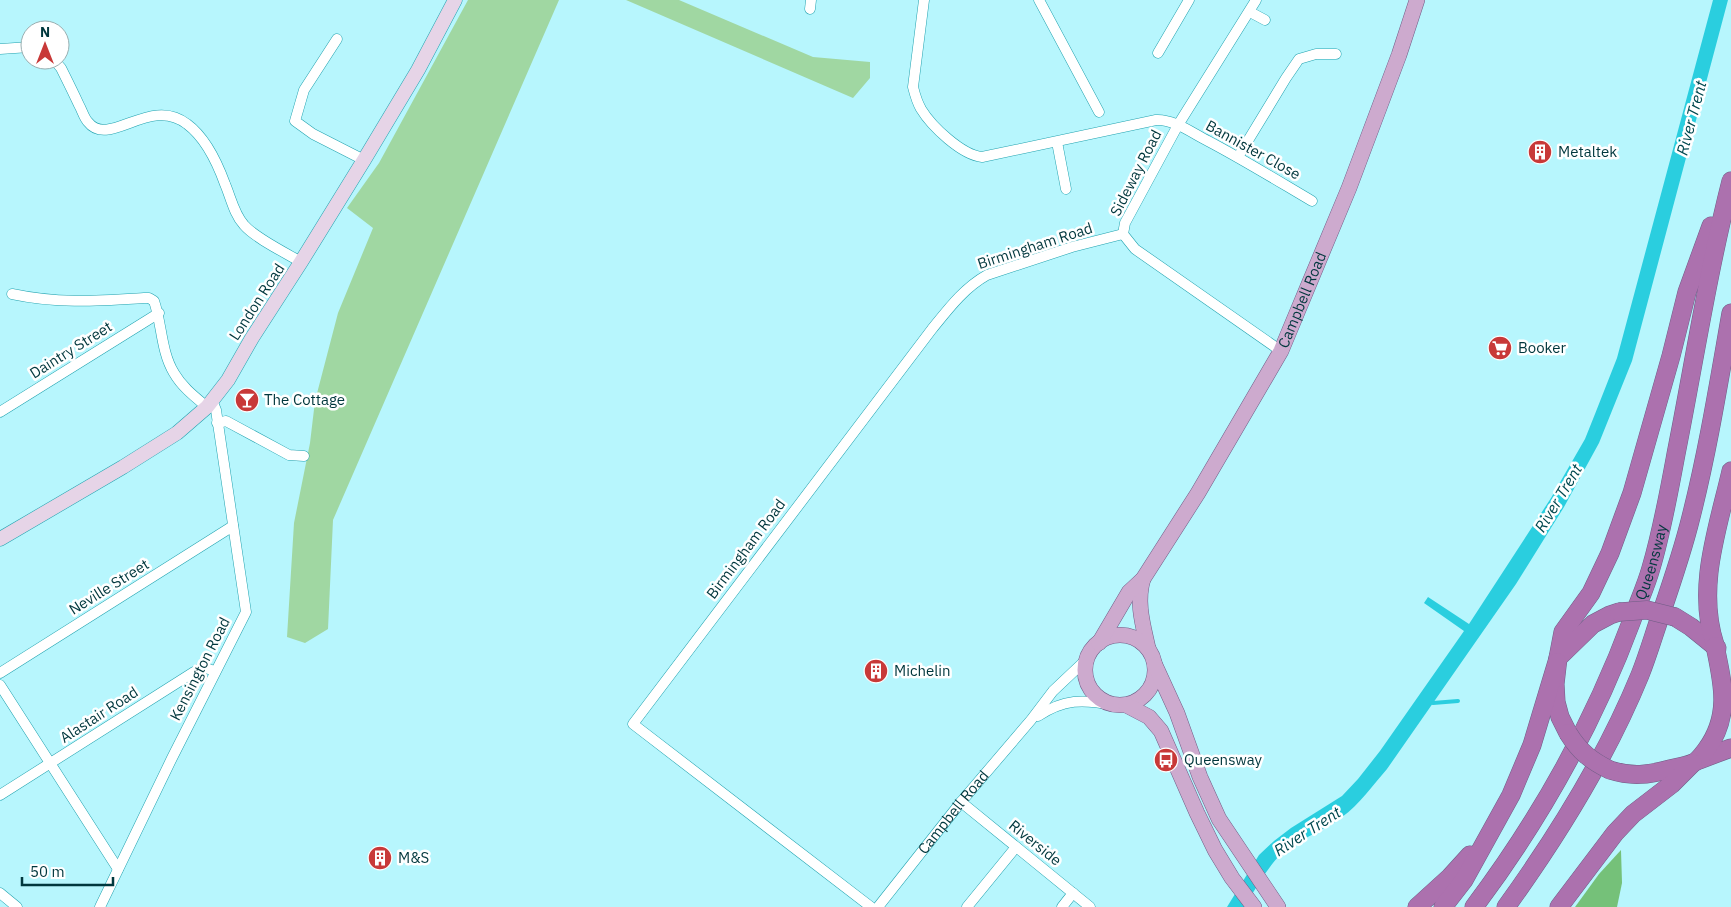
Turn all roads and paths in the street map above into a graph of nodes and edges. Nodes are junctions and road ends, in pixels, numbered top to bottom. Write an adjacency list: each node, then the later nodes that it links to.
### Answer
1 (454, 0): 19 (main road, London Road)
2 (924, 0): 17 (street, Bannister Close)
3 (1039, 0): 15 (street)
4 (1189, 0): 12 (street)
5 (1256, 0): 7 (street, Sideway Road)
6 (1417, 0): 29 (main road, Campbell Road)
7 (1250, 12): 8 (street); 16 (street, Sideway Road)
8 (1265, 20)
9 (338, 39): 19 (street)
10 (20, 48): 11 (street)
11 (0, 49)
12 (1158, 53)
13 (1336, 54): 18 (street)
14 (61, 70): 25 (street)
15 (1099, 112)
16 (1178, 125): 17 (street, Bannister Close); 18 (street, Bannister Close); 24 (street, Sideway Road)
17 (1057, 142): 22 (street)
18 (1238, 157): 23 (street, Bannister Close)
19 (364, 160): 25 (main road, London Road)
20 (1731, 173): 42 (highway)
21 (1731, 181): 71 (highway, Queensway)
22 (1066, 189)
23 (1312, 201)
24 (1123, 234): 29 (street, Sideway Road); 62 (street, Birmingham Road)
25 (301, 262): 30 (main road, London Road)
26 (12, 294): 28 (street)
27 (1731, 313): 72 (highway, Queensway)
28 (159, 314): 30 (street); 31 (street, Daintry Street)
29 (1280, 351): 37 (main road, Campbell Road)
30 (209, 403): 32 (street, Kensington Road); 36 (main road, London Road)
31 (0, 412)
32 (218, 423): 33 (street); 35 (street, Kensington Road)
33 (304, 456)
34 (1731, 471): 39 (highway)
35 (233, 526): 45 (street, Kensington Road); 46 (street, Neville Street)
36 (0, 539)
37 (1143, 579): 38 (main road, Campbell Road); 40 (main road, Campbell Road)
38 (1099, 643): 40 (main road); 41 (main road)
39 (1715, 646): 42 (highway, bridge); 43 (highway); 51 (highway)
40 (1148, 648): 44 (main road)
41 (1088, 658): 48 (main road); 49 (street, Campbell Road)
42 (1558, 660): 51 (highway, bridge); 55 (highway)
43 (1731, 663)
44 (1155, 665): 48 (main road); 68 (main road)
45 (215, 672): 52 (street, Alastair Road); 57 (street, Kensington Road)
46 (0, 673)
47 (0, 685): 52 (street)
48 (1119, 705): 49 (street, Campbell Road); 67 (main road)
49 (1031, 720): 54 (street, Campbell Road)
50 (1731, 748): 51 (highway)
51 (1694, 763): 73 (highway)
52 (50, 764): 53 (street, Alastair Road); 57 (street)
53 (0, 795)
54 (961, 802): 56 (street, Riverside); 63 (street, Campbell Road)
55 (1494, 825): 69 (highway); 70 (highway)
56 (1016, 847): 59 (street, Riverside); 64 (street)
57 (118, 869): 61 (street, Kensington Road)
58 (0, 893): 60 (street)
59 (1073, 893): 65 (street); 66 (street, Riverside)
60 (17, 907)
61 (100, 907)
62 (870, 907)
63 (878, 907)
64 (967, 907)
65 (1062, 907)
66 (1090, 907)
67 (1254, 907)
68 (1278, 907)
69 (1417, 907)
70 (1443, 907)
71 (1474, 907)
72 (1506, 907)
73 (1559, 907)

